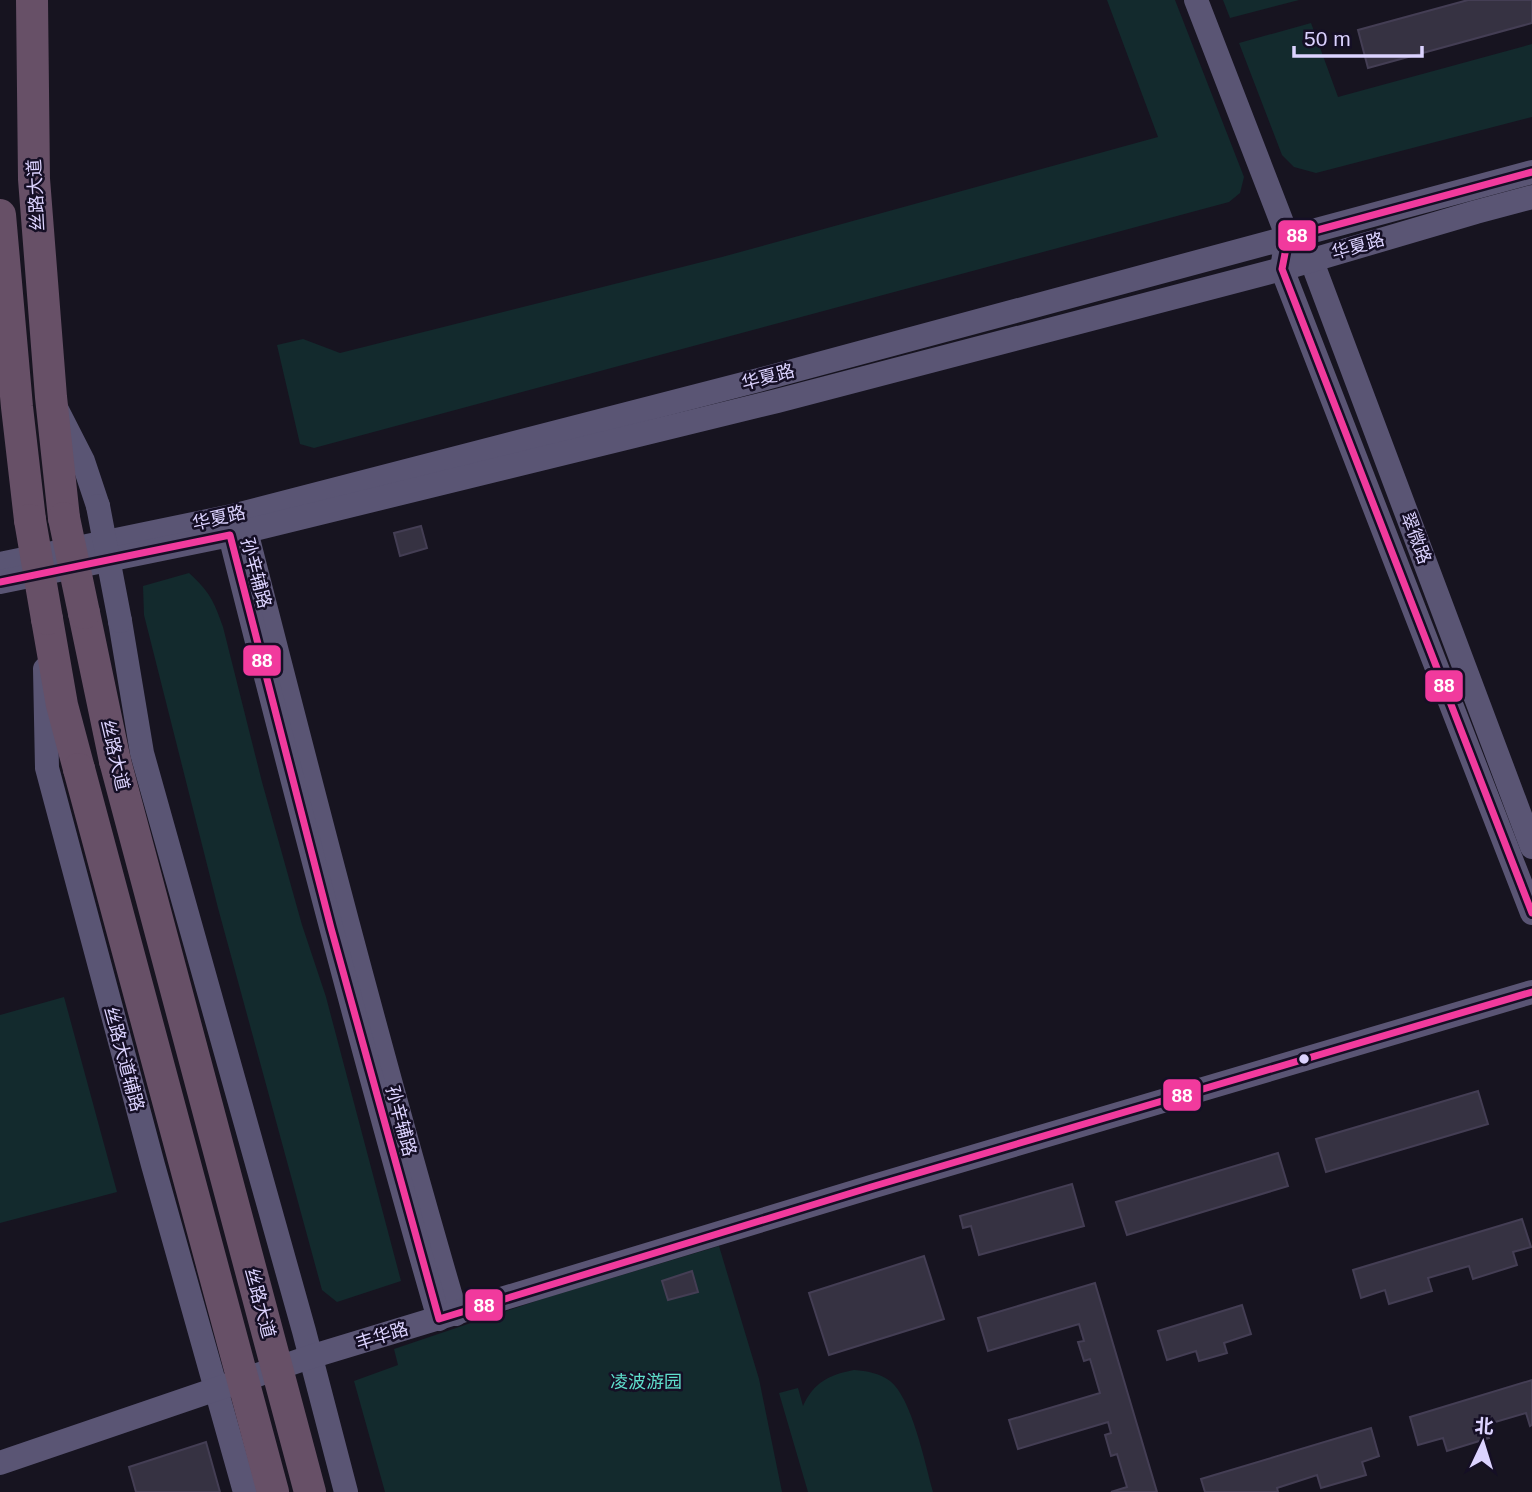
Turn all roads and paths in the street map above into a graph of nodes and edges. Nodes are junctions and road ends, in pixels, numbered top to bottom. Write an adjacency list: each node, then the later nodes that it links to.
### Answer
1 (32, 0): 9 (highway, 丝路大道)
2 (1196, 0): 6 (street, 翠微路)
3 (1532, 172): 6 (street, 华夏路)
4 (1532, 197): 7 (street, 华夏路)
5 (0, 215): 13 (highway, 丝路大道, bridge)
6 (1288, 238): 7 (street, 翠微路); 8 (street); 10 (street, 华夏路)
7 (1311, 259): 8 (street, 华夏路); 15 (street, 翠微路)
8 (1282, 269): 10 (street, 华夏路); 16 (street, 翠微路)
9 (51, 397): 14 (highway, 丝路大道, bridge); 14 (street, bridge)
10 (236, 527): 11 (street, 华夏路); 12 (street, 华夏路); 19 (street, 孙辛辅路)
11 (0, 564)
12 (0, 582)
13 (47, 619): 21 (street, 丝路大道辅路); 25 (highway, 丝路大道, bridge)
14 (129, 757): 20 (street); 26 (highway, 丝路大道, bridge)
15 (1532, 847)
16 (1532, 913)
17 (1532, 980): 19 (street, 丰华路)
18 (1532, 992): 19 (street, 丰华路)
19 (446, 1309): 20 (street, 丰华路)
20 (309, 1350): 21 (street, 丰华路); 27 (street)
21 (214, 1382): 22 (street, 丰华路); 23 (street, 丰华路); 24 (street, 丝路大道辅路)
22 (0, 1450)
23 (0, 1463)
24 (245, 1492)
25 (273, 1492)
26 (310, 1492)
27 (346, 1492)

